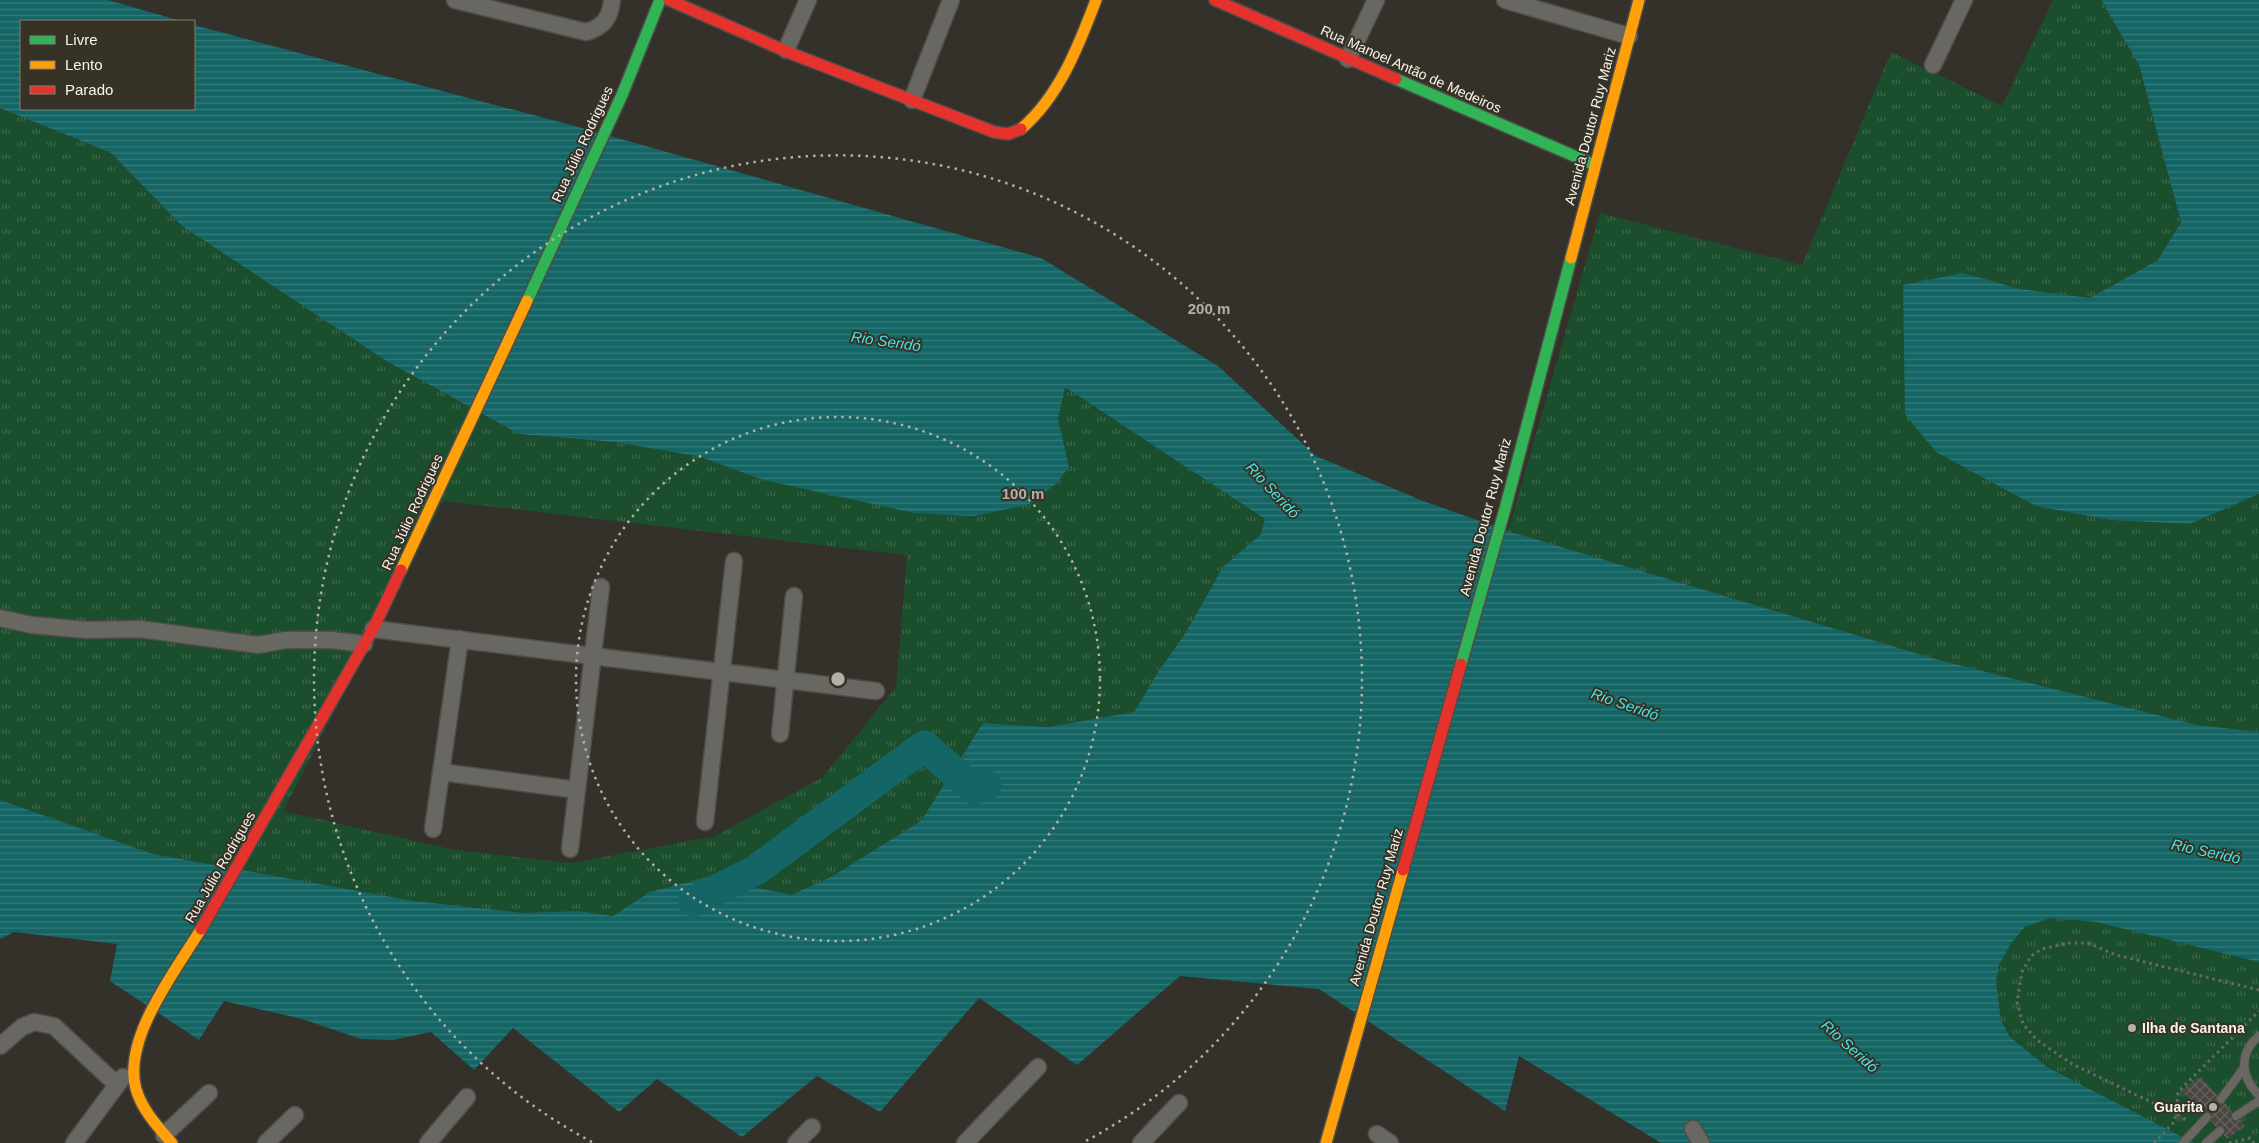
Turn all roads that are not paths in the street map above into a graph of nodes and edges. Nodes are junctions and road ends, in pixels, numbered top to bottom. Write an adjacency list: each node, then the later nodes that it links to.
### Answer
1 (456, 0): 2 (street)
2 (612, 0)
3 (660, 0): 24 (main road, Rua Júlio Rodrigues)
4 (669, 0): 15 (main road)
5 (808, 0): 15 (street)
6 (951, 0): 18 (street)
7 (1096, 0): 18 (main road)
8 (1215, 0): 13 (main road, Rua Manoel Antão de Medeiros)
9 (1376, 0): 16 (street)
10 (1505, 0): 14 (street)
11 (1639, 0): 14 (main road, Avenida Doutor Ruy Mariz)
12 (1964, 0): 17 (street)
13 (1240, 5): 16 (main road, Rua Manoel Antão de Medeiros)
14 (1629, 36): 19 (main road, Avenida Doutor Ruy Mariz)
15 (786, 50): 18 (main road)
16 (1348, 59): 19 (main road, Rua Manoel Antão de Medeiros)
17 (1933, 65)
18 (912, 100)
19 (1595, 165): 61 (main road, Avenida Doutor Ruy Mariz)
20 (734, 561): 28 (street)
21 (601, 587): 27 (street)
22 (794, 596): 29 (street)
23 (0, 618): 26 (street)
24 (373, 628): 25 (street); 26 (main road, Rua Júlio Rodrigues)
25 (460, 639): 27 (street); 32 (street)
26 (364, 644): 39 (main road, Rua Júlio Rodrigues)
27 (593, 655): 28 (street); 33 (street)
28 (722, 671): 29 (street); 34 (street)
29 (786, 679): 30 (street); 31 (street)
30 (876, 691)
31 (780, 734)
32 (441, 772): 33 (street); 35 (street)
33 (577, 790): 36 (street)
34 (705, 822)
35 (433, 829)
36 (570, 849)
37 (2259, 1036): 41 (lane)
38 (0, 1046): 42 (street)
39 (132, 1063): 42 (street); 54 (main road, Rua Júlio Rodrigues)
40 (1038, 1067): 59 (street)
41 (2244, 1068): 44 (lane); 46 (lane)
42 (118, 1085): 55 (street)
43 (209, 1093): 54 (street)
44 (2259, 1095)
45 (467, 1098): 57 (street)
46 (2220, 1099)
47 (2259, 1101): 50 (lane)
48 (1179, 1103): 60 (street)
49 (295, 1115): 56 (street)
50 (2236, 1116)
51 (2207, 1117): 62 (lane)
52 (812, 1127): 58 (street)
53 (2216, 1134): 63 (lane)
54 (168, 1139)
55 (74, 1143)
56 (266, 1143)
57 (428, 1143)
58 (796, 1143)
59 (965, 1143)
60 (1141, 1143)
61 (1326, 1143)
62 (2184, 1143)
63 (2206, 1143)

